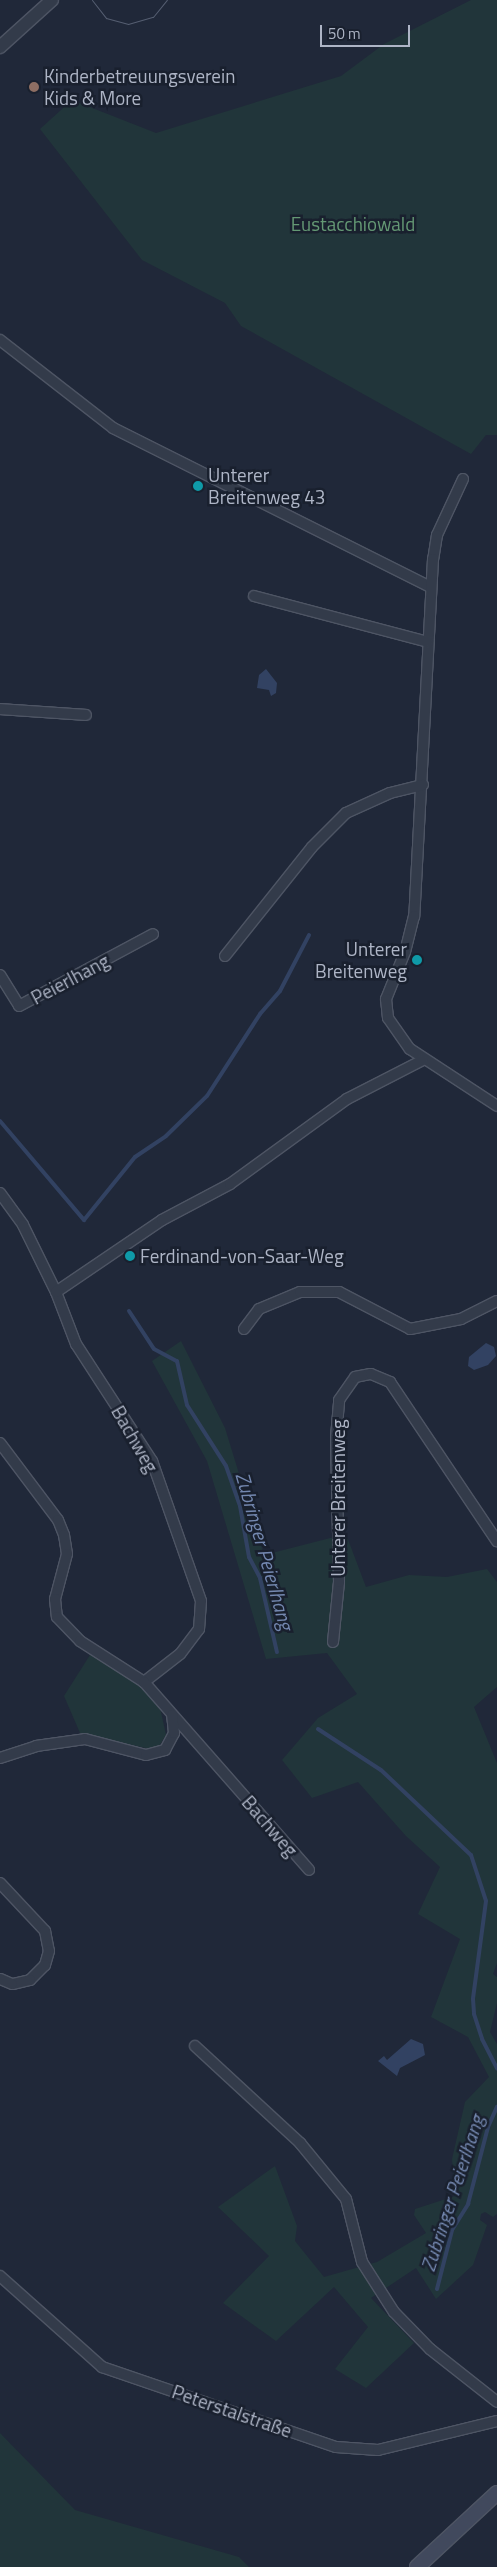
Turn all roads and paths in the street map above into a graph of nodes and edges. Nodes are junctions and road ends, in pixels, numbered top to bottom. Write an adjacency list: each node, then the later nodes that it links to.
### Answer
1 (52, 0): 2 (street)
2 (0, 47)
3 (0, 340): 5 (street)
4 (463, 479): 5 (street)
5 (430, 587): 7 (street)
6 (254, 596): 7 (street)
7 (428, 642): 10 (street)
8 (0, 709): 9 (street)
9 (86, 715)
10 (423, 785): 12 (street); 14 (street)
11 (153, 934): 13 (street, Peierlhang)
12 (224, 956)
13 (0, 975)
14 (423, 1060): 15 (street); 17 (street)
15 (497, 1106)
16 (0, 1193): 17 (street, Bachweg)
17 (56, 1292): 23 (street, Bachweg)
18 (497, 1301): 19 (street)
19 (244, 1329)
20 (0, 1443): 23 (street)
21 (497, 1541): 22 (street, Unterer Breitenweg)
22 (333, 1642)
23 (144, 1682): 24 (street)
24 (172, 1715): 25 (street); 26 (street, Bachweg)
25 (0, 1758)
26 (309, 1870)
27 (0, 1883): 28 (street)
28 (0, 1979)
29 (195, 2046): 31 (street)
30 (0, 2276): 32 (street, Peterstalstraße)
31 (497, 2402)
32 (497, 2421)
33 (497, 2494): 34 (main road)
34 (417, 2567)

